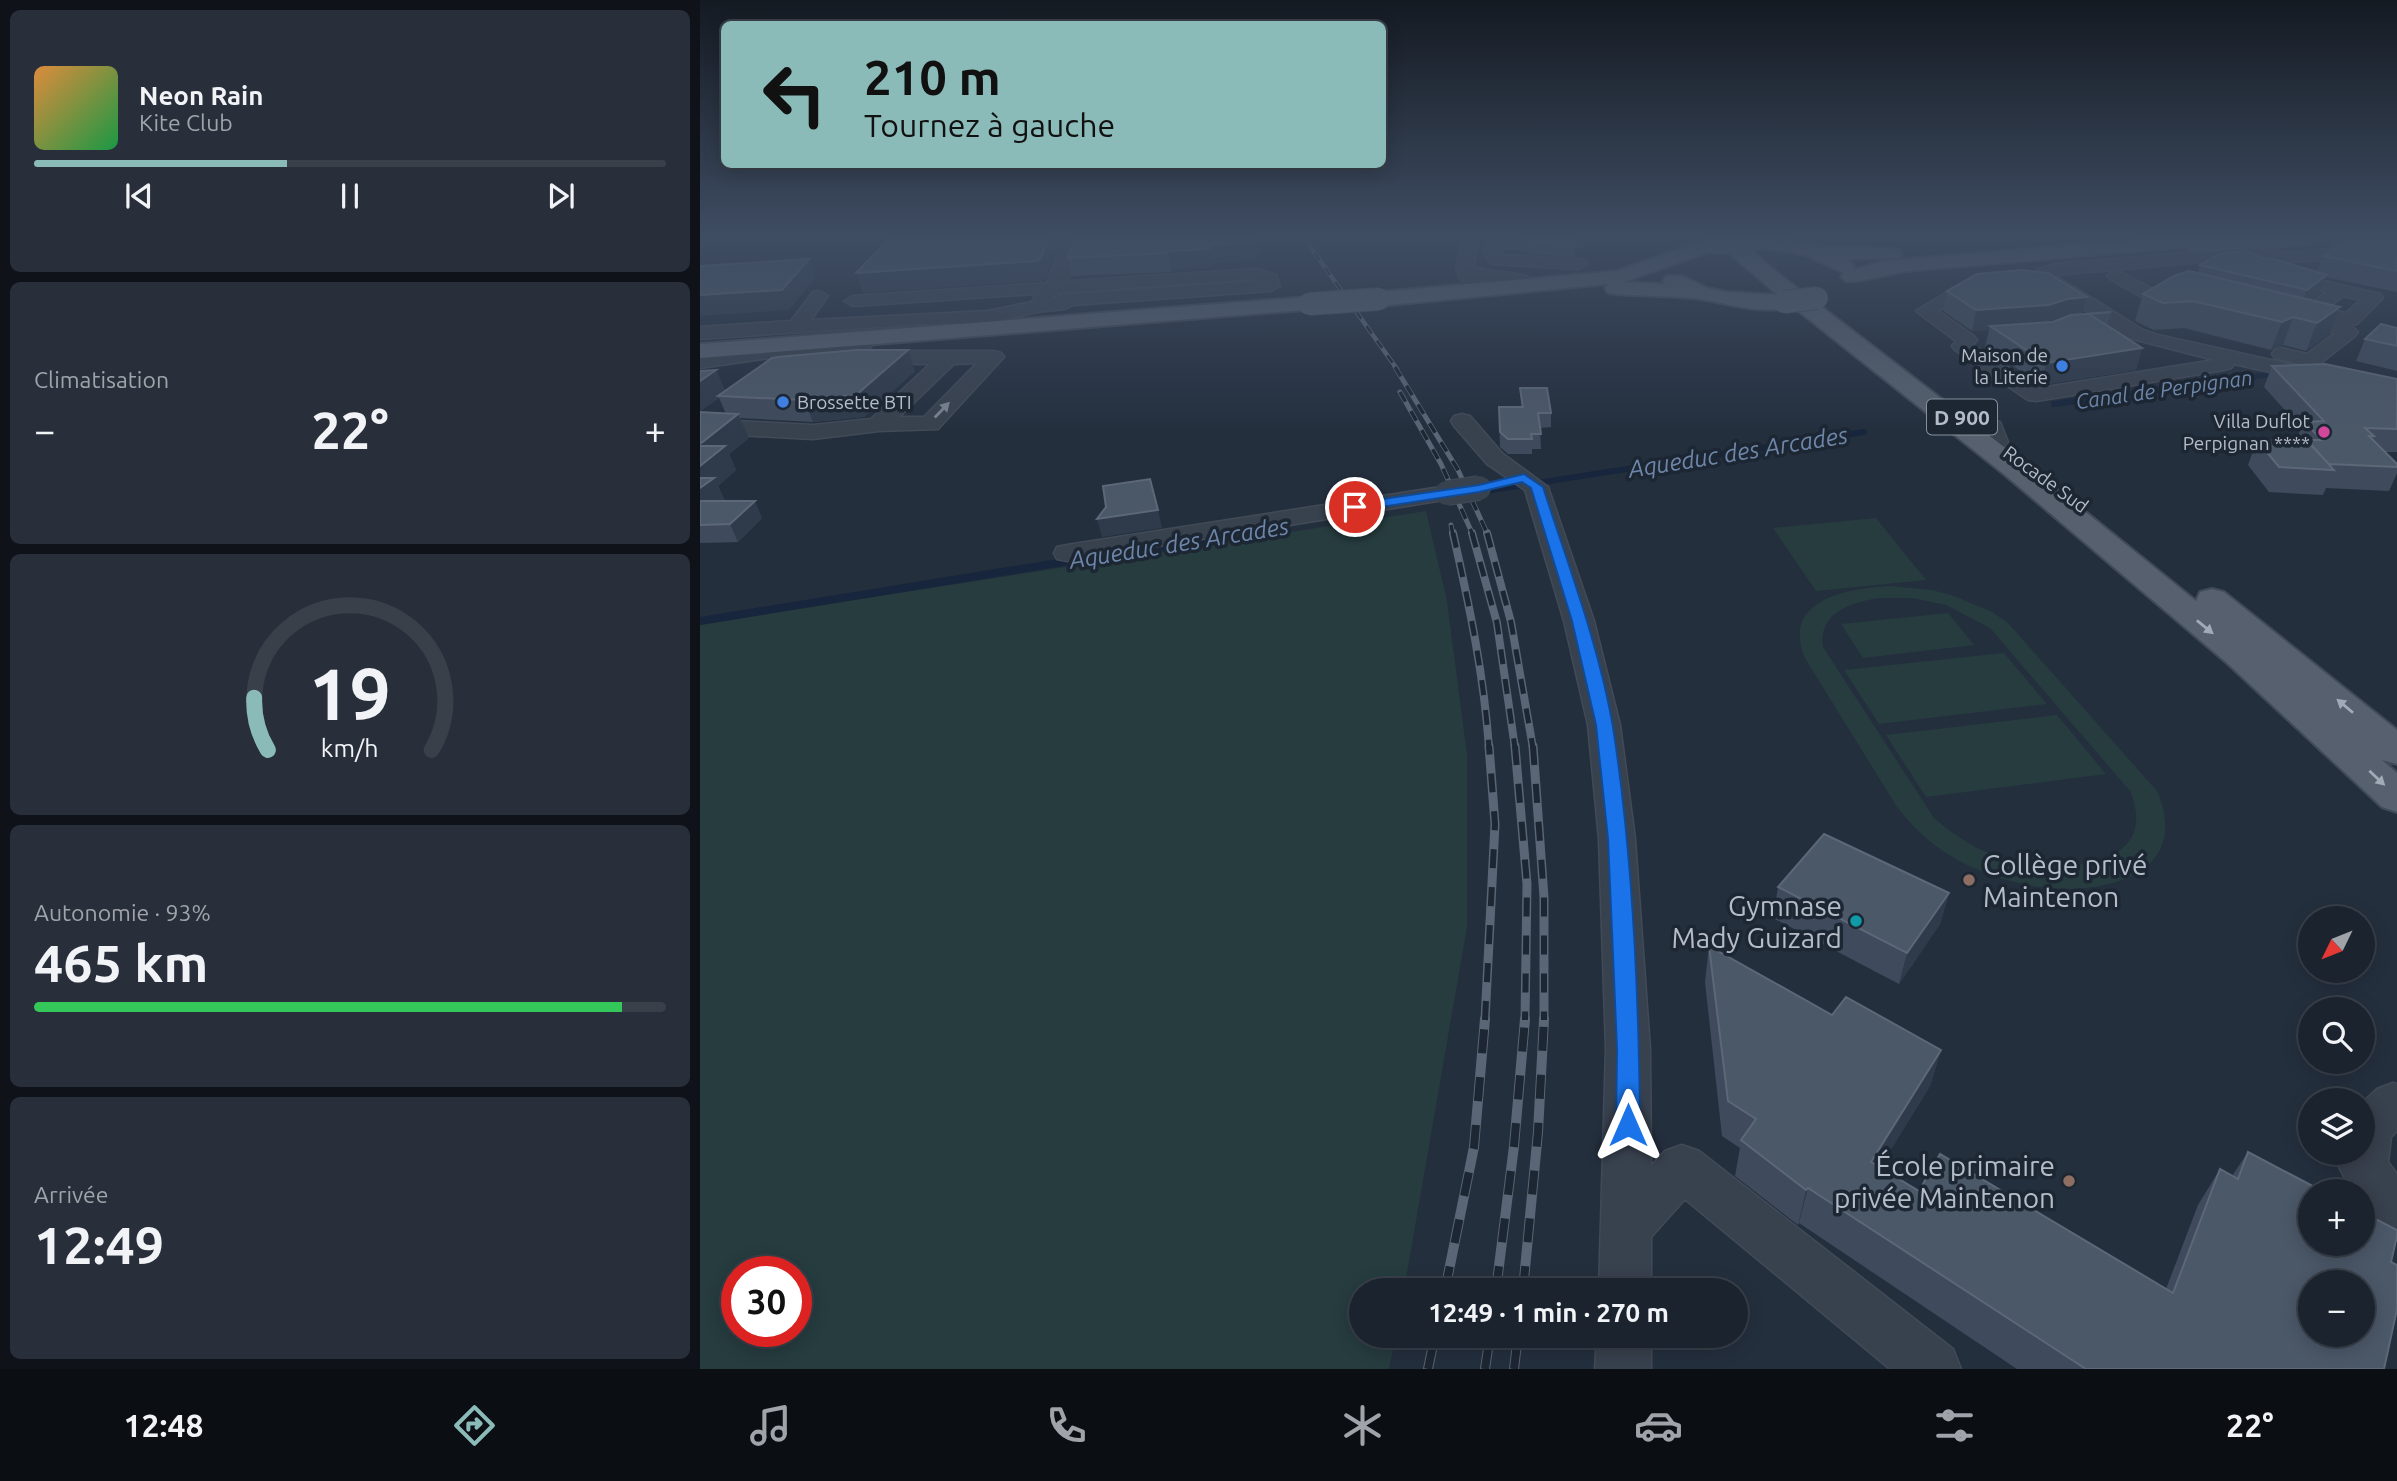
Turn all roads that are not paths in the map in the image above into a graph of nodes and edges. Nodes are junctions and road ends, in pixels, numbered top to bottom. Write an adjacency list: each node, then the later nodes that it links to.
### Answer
1 (815, 302): 18 (street)
2 (1044, 302): 18 (street)
3 (1075, 302): 15 (street)
4 (1328, 302): 15 (main road, bridge)
5 (1753, 302): 6 (main road, bridge); 45 (main road, Rocade Sud / D 900)
6 (1787, 302)
7 (1800, 302): 45 (main road, Rocade Sud / D 900)
8 (1813, 302): 42 (main road, Rocade Sud / D 900)
9 (1833, 302): 42 (main road, Rocade Sud / D 900)
10 (1942, 302): 33 (street)
11 (2083, 302): 19 (street)
12 (2137, 302): 19 (street)
13 (2324, 302): 16 (street)
14 (2370, 302): 17 (street)
15 (1296, 304): 23 (main road); 25 (main road)
16 (2311, 311): 17 (street); 24 (street)
17 (2350, 320): 35 (street)
18 (800, 321): 20 (street); 22 (street)
19 (2115, 323): 21 (street); 24 (street); 30 (street)
20 (700, 324)
21 (2084, 326)
22 (700, 333)
23 (936, 334): 26 (main road); 27 (street)
24 (2222, 341): 32 (street)
25 (700, 345)
26 (700, 351)
27 (843, 352): 28 (street); 31 (street); 34 (street)
28 (948, 357): 40 (street); 40 (street, one-way to 28)
29 (2139, 359): 33 (street)
30 (2249, 361): 32 (street); 33 (street)
31 (700, 362)
32 (2274, 365): 35 (street)
33 (2161, 372)
34 (772, 373)
35 (2343, 374): 36 (street); 37 (street)
36 (2397, 380)
37 (2397, 394)
38 (721, 410): 41 (street)
39 (1462, 421): 43 (street)
40 (878, 424): 41 (street)
41 (700, 425)
42 (1994, 435): 46 (main road, Rocade Sud / D 900, one-way to 42)
43 (1524, 478): 44 (street, bridge); 50 (street)
44 (1067, 552)
45 (2152, 585): 47 (main road, Rocade Sud / D 900, one-way to 47)
46 (2397, 751)
47 (2397, 797)
48 (2397, 1104): 49 (street)
49 (2397, 1210)
50 (1628, 1226): 51 (street); 54 (street)
51 (1626, 1278)
52 (1624, 1348): 53 (street)
53 (1623, 1369)
54 (1933, 1369)

